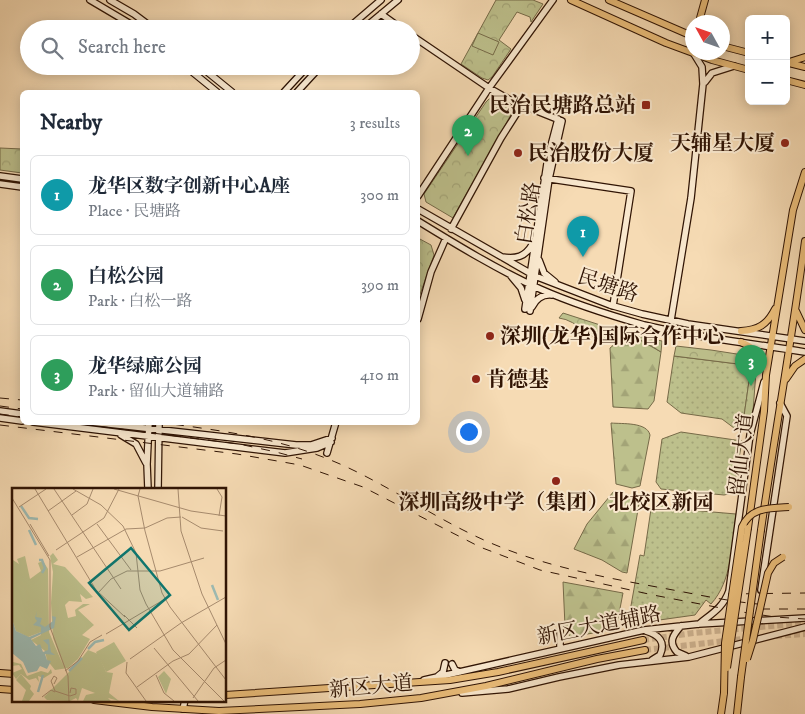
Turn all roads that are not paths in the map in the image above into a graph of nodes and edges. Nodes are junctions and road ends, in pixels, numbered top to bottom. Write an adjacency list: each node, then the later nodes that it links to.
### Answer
1 (90, 0): 11 (main road)
2 (110, 0): 12 (main road)
3 (381, 0): 13 (main road)
4 (398, 0): 9 (main road)
5 (553, 0): 36 (main road)
6 (571, 0): 19 (main road)
7 (610, 0): 16 (main road)
8 (706, 0): 10 (main road)
9 (381, 14): 14 (main road); 15 (main road)
10 (701, 15)
11 (124, 20)
12 (142, 20)
13 (358, 20)
14 (374, 20)
15 (389, 20)
16 (685, 33)
17 (420, 41): 36 (main road)
18 (730, 48): 20 (main road)
19 (685, 50)
20 (745, 52)
21 (805, 57): 24 (main road)
22 (698, 60): 34 (main road)
23 (714, 60): 26 (main road)
24 (790, 62)
25 (790, 64): 27 (main road)
26 (734, 66): 28 (main road); 34 (main road)
27 (805, 67)
28 (745, 69)
29 (196, 75): 37 (main road)
30 (211, 75): 38 (main road)
31 (300, 75): 39 (main road)
32 (313, 75): 40 (main road)
33 (790, 81): 35 (main road)
34 (704, 84): 67 (main road)
35 (805, 85)
36 (489, 88): 41 (main road); 48 (main road)
37 (215, 90)
38 (230, 90)
39 (286, 90)
40 (299, 90)
41 (522, 106): 45 (main road, 白松路); 51 (main road)
42 (805, 172): 62 (main road, 留仙大道)
43 (0, 176): 44 (main road)
44 (20, 179)
45 (547, 179): 53 (main road, 白松路); 55 (main road, 白松路); 63 (main road)
46 (0, 184): 47 (main road)
47 (20, 187)
48 (420, 193)
49 (420, 211): 51 (main road, 民塘路)
50 (420, 222): 52 (main road, 民塘路)
51 (451, 229): 56 (main road, 民塘路)
52 (446, 238): 57 (main road, 民塘路); 66 (main road)
53 (535, 238): 56 (main road); 58 (main road, 白松路)
54 (805, 242): 65 (main road, 留仙大道)
55 (538, 253): 58 (main road, 白松路); 60 (main road)
56 (498, 257): 58 (main road, 民塘路)
57 (501, 269): 59 (main road, 民塘路); 64 (main road)
58 (532, 274): 59 (main road, 白松路); 60 (main road, 民塘路)
59 (531, 284): 61 (main road, 民塘路); 64 (main road, 白松路)
60 (562, 287): 63 (main road, 民塘路)
61 (555, 296): 64 (main road); 73 (main road, 民塘路)
62 (779, 298): 69 (main road); 70 (main road, 留仙大道)
63 (613, 306): 67 (main road, 民塘路)
64 (528, 310)
65 (796, 310): 68 (main road); 71 (main road, 留仙大道)
66 (420, 313)
67 (671, 320): 69 (main road, 民塘路)
68 (805, 330)
69 (741, 331): 70 (main road, 民塘路)
70 (773, 336): 71 (main road, 民塘路); 74 (main road, 留仙大道)
71 (791, 339): 72 (main road, 民塘路); 75 (main road, 留仙大道)
72 (805, 341)
73 (741, 342): 74 (main road, 民塘路); 78 (main road)
74 (772, 347): 75 (main road, 民塘路); 78 (main road, 留仙大道)
75 (790, 349): 76 (main road, 民塘路); 79 (main road, 留仙大道)
76 (805, 352)
77 (805, 359): 79 (main road)
78 (767, 372): 103 (main road); 117 (main road, 留仙大道, bridge)
79 (785, 382): 80 (main road, 留仙大道)
80 (780, 402): 102 (main road); 115 (main road, 留仙大道, bridge)
81 (0, 411): 82 (main road)
82 (20, 414)
83 (0, 418): 84 (main road)
84 (20, 421)
85 (54, 425): 91 (main road)
86 (136, 425): 89 (main road)
87 (159, 425): 90 (main road)
88 (335, 425): 94 (main road)
89 (149, 426): 90 (main road); 92 (main road)
90 (159, 430): 93 (main road); 94 (main road)
91 (114, 433): 92 (main road); 96 (main road)
92 (148, 437): 93 (main road); 96 (main road)
93 (158, 438): 94 (main road); 98 (main road)
94 (331, 440): 95 (main road)
95 (327, 453)
96 (147, 469): 97 (main road)
97 (148, 488)
98 (158, 488)
99 (788, 507): 117 (main road, bridge)
100 (783, 557): 115 (main road, bridge)
101 (805, 618): 102 (main road, 新区大道辅路)
102 (772, 619): 103 (main road, 新区大道辅路)
103 (699, 624): 104 (main road, 新区大道辅路)
104 (681, 626): 106 (main road, 新区大道辅路); 111 (main road)
105 (805, 627): 111 (main road, 新区大道辅路)
106 (644, 630): 109 (main road, 新区大道辅路); 112 (main road)
107 (560, 631): 109 (main road)
108 (643, 640): 116 (main road, 新区大道)
109 (560, 648): 113 (main road, 新区大道辅路)
110 (646, 650): 118 (main road, 新区大道)
111 (688, 657): 112 (main road, 新区大道辅路)
112 (648, 661): 118 (main road, 新区大道辅路)
113 (460, 672): 114 (main road, 新区大道辅路); 114 (main road)
114 (438, 677): 116 (main road, 新区大道辅路)
115 (741, 677): 125 (main road, 留仙大道)
116 (403, 684): 119 (main road, 新区大道)
117 (724, 693): 124 (main road, 留仙大道)
118 (447, 694): 123 (main road, 新区大道)
119 (226, 695)
120 (114, 702): 123 (main road, 新区大道)
121 (181, 702): 123 (main road)
122 (185, 702): 123 (main road)
123 (183, 709)
124 (721, 714)
125 (737, 714)

